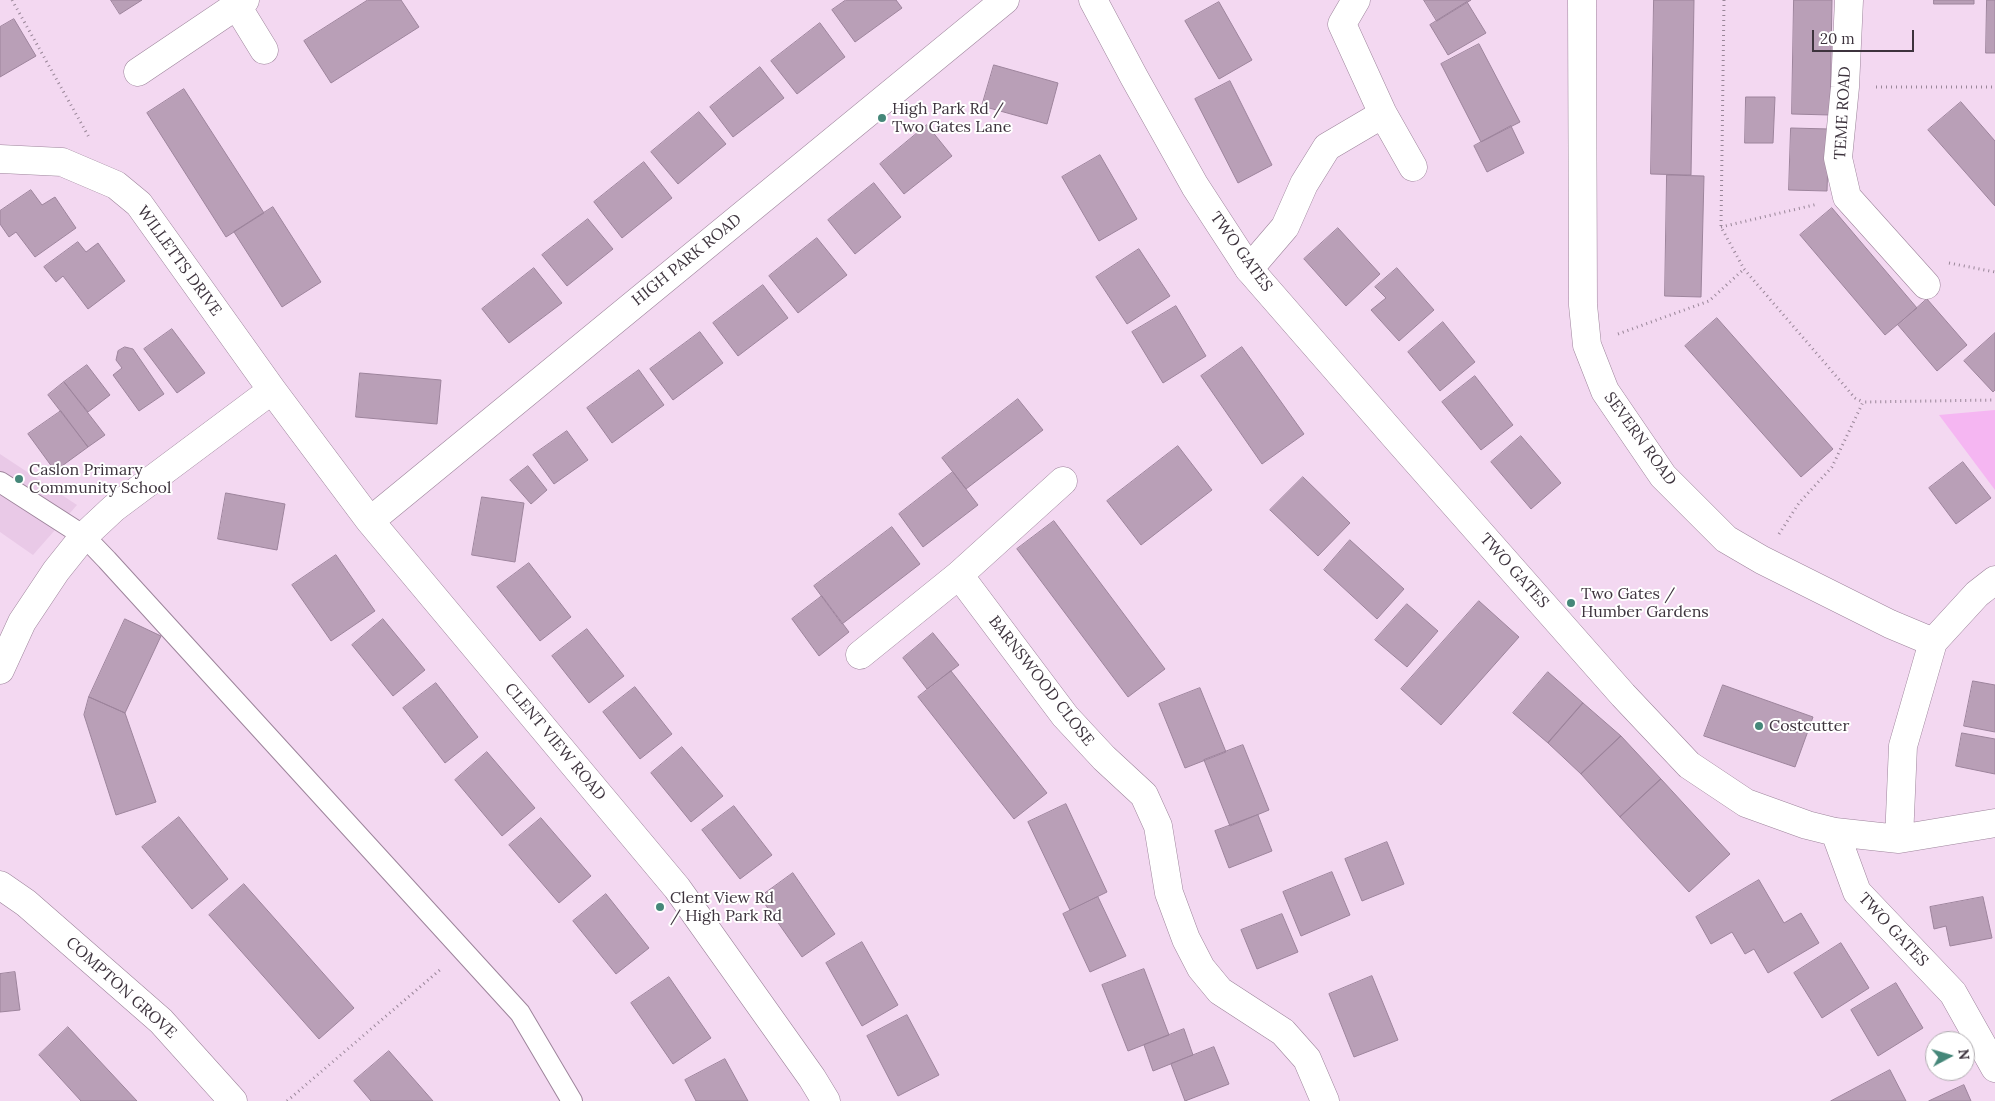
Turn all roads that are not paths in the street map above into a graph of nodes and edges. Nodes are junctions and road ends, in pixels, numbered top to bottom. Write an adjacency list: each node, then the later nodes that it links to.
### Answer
1 (1005, 0): 17 (street, HIGH PARK ROAD)
2 (1093, 0): 12 (street, TWO GATES)
3 (1356, 0): 9 (street)
4 (1582, 0): 21 (street, SEVERN ROAD)
5 (1849, 0): 13 (street, TEME ROAD)
6 (241, 3): 7 (street); 8 (street)
7 (264, 50)
8 (138, 72)
9 (1383, 114): 11 (street); 12 (street)
10 (0, 159): 14 (street, WILLETTS DRIVE)
11 (1412, 167)
12 (1250, 269): 25 (street, TWO GATES)
13 (1926, 285)
14 (272, 390): 17 (street, CLENT VIEW ROAD); 18 (street)
15 (0, 482): 18 (lane)
16 (1062, 482): 19 (street)
17 (370, 521): 31 (street, CLENT VIEW ROAD)
18 (84, 536): 23 (street); 30 (lane)
19 (959, 575): 22 (street); 32 (street, BARNSWOOD CLOSE)
20 (1995, 580): 21 (street)
21 (1933, 642): 26 (street)
22 (860, 655)
23 (0, 670)
24 (1995, 823): 26 (street)
25 (1835, 832): 26 (street); 28 (street, TWO GATES)
26 (1899, 839)
27 (0, 885): 29 (street, COMPTON GROVE)
28 (1995, 1068)
29 (232, 1101)
30 (572, 1101)
31 (826, 1101)
32 (1325, 1101)

